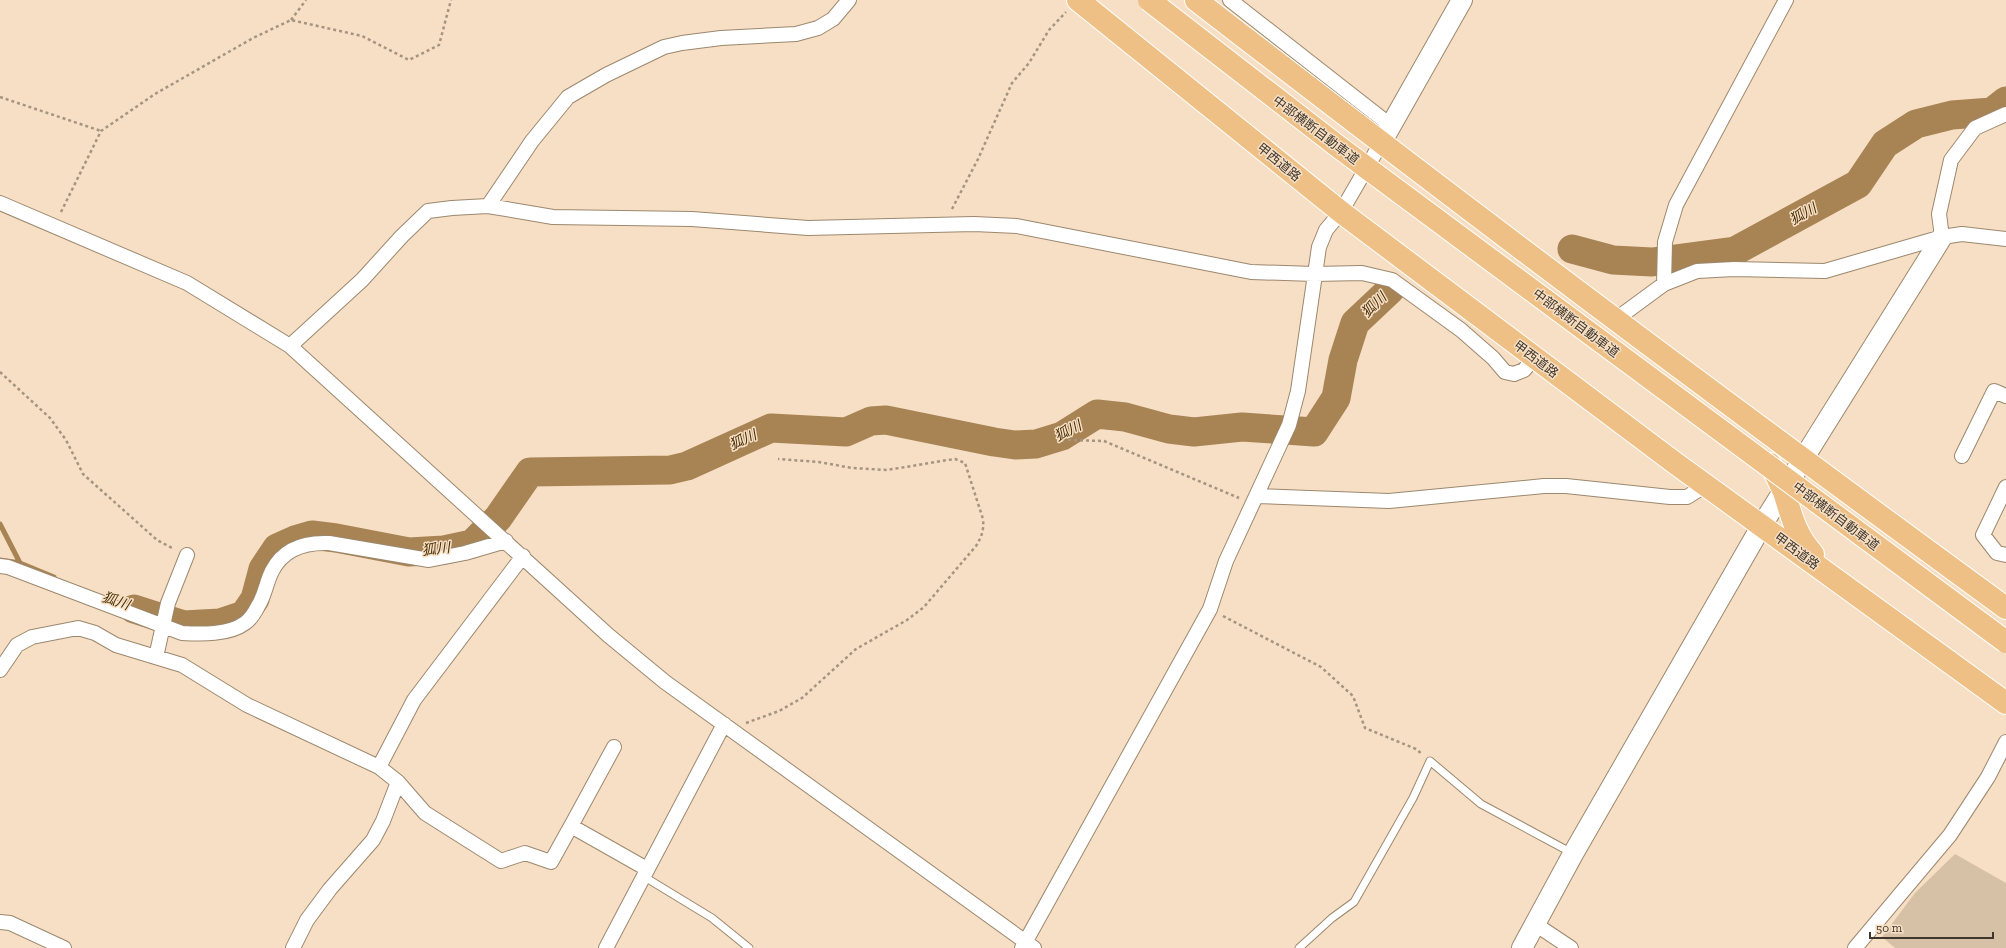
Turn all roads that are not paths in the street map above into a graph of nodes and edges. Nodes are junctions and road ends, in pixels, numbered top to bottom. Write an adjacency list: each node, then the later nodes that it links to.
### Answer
1 (848, 0): 11 (street)
2 (1150, 0): 37 (highway, 中部横断自動車道, bridge)
3 (1196, 0): 9 (highway)
4 (1230, 0): 9 (street)
5 (1462, 0): 9 (street)
6 (1786, 0): 16 (street)
7 (1073, 5): 12 (highway, 甲西道路)
8 (2006, 114): 13 (street)
9 (1385, 134): 12 (street); 17 (highway)
10 (0, 204): 18 (street)
11 (488, 206): 15 (street); 18 (street)
12 (1341, 212): 15 (street); 19 (highway, 甲西道路)
13 (1942, 237): 14 (street); 16 (street); 23 (street)
14 (2006, 239)
15 (1314, 274): 19 (street); 27 (street)
16 (1664, 284): 17 (street)
17 (1615, 320): 21 (highway)
18 (290, 346): 29 (street)
19 (1535, 357): 24 (highway, 甲西道路)
20 (2006, 396): 22 (street)
21 (1721, 398): 23 (highway); 26 (highway)
22 (1962, 456)
23 (1803, 458): 26 (street); 35 (highway)
24 (1706, 485): 27 (street); 28 (highway, 甲西道路)
25 (2006, 487): 31 (street)
26 (1783, 491): 28 (street); 34 (highway)
27 (1254, 500): 51 (street)
28 (1762, 525): 34 (highway, 甲西道路); 47 (street)
29 (505, 541): 32 (street); 36 (street)
30 (187, 555): 36 (street)
31 (2006, 555)
32 (523, 556): 41 (street); 44 (street)
33 (0, 566): 36 (street)
34 (1834, 577): 40 (highway, 甲西道路)
35 (2006, 608)
36 (162, 625): 38 (street)
37 (2006, 642)
38 (156, 657): 39 (street); 44 (street)
39 (0, 670)
40 (2006, 703)
41 (727, 727): 48 (street); 51 (street)
42 (2006, 742): 59 (street)
43 (614, 747): 46 (street)
44 (379, 768): 45 (street)
45 (398, 782): 46 (street); 53 (street)
46 (572, 826): 48 (street)
47 (1573, 854): 50 (street); 56 (lane)
48 (645, 872): 54 (street); 55 (lane)
49 (0, 922): 52 (street)
50 (1535, 924): 57 (street); 58 (street)
51 (1027, 946)
52 (64, 948)
53 (293, 948)
54 (606, 948)
55 (750, 948)
56 (1299, 948)
57 (1522, 948)
58 (1571, 948)
59 (1855, 948)

